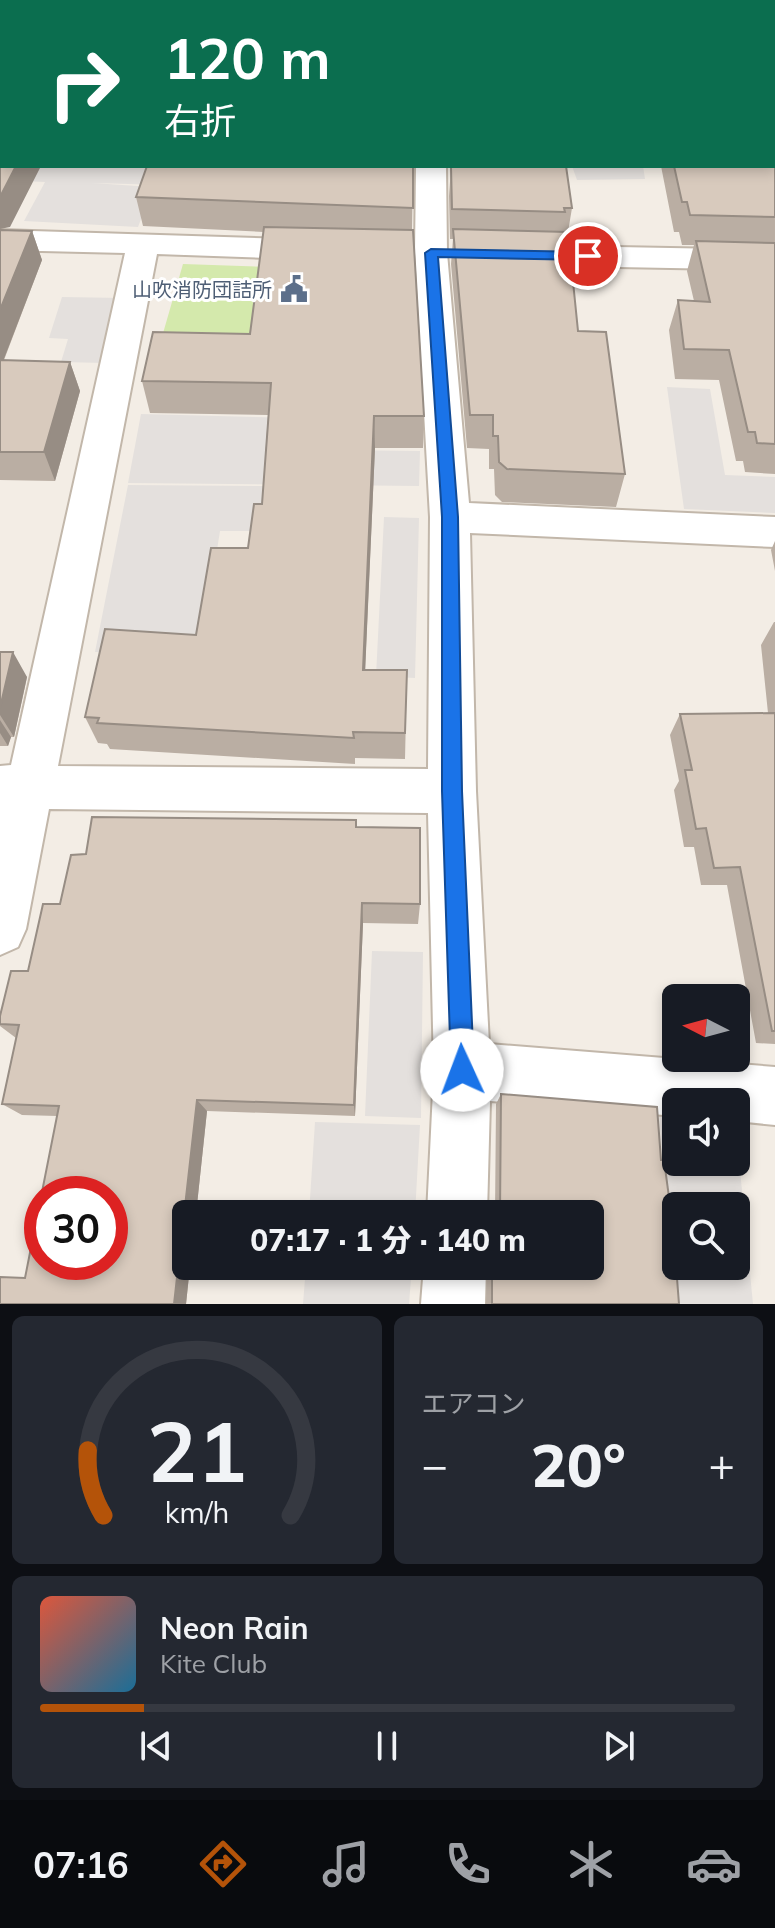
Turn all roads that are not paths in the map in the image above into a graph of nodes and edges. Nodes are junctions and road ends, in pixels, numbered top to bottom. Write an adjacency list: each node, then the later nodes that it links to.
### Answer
1 (431, 168): 5 (street)
2 (0, 240): 3 (street)
3 (143, 245): 4 (street); 9 (street)
4 (356, 251)
5 (443, 253): 6 (street); 7 (street)
6 (775, 260)
7 (450, 517): 8 (street); 10 (street)
8 (775, 532)
9 (16, 787): 10 (street); 11 (street)
10 (452, 791): 12 (street)
11 (0, 929)
12 (462, 1070): 13 (street); 14 (street)
13 (775, 1096)
14 (457, 1200)
15 (454, 1280): 16 (street)
16 (453, 1304)

